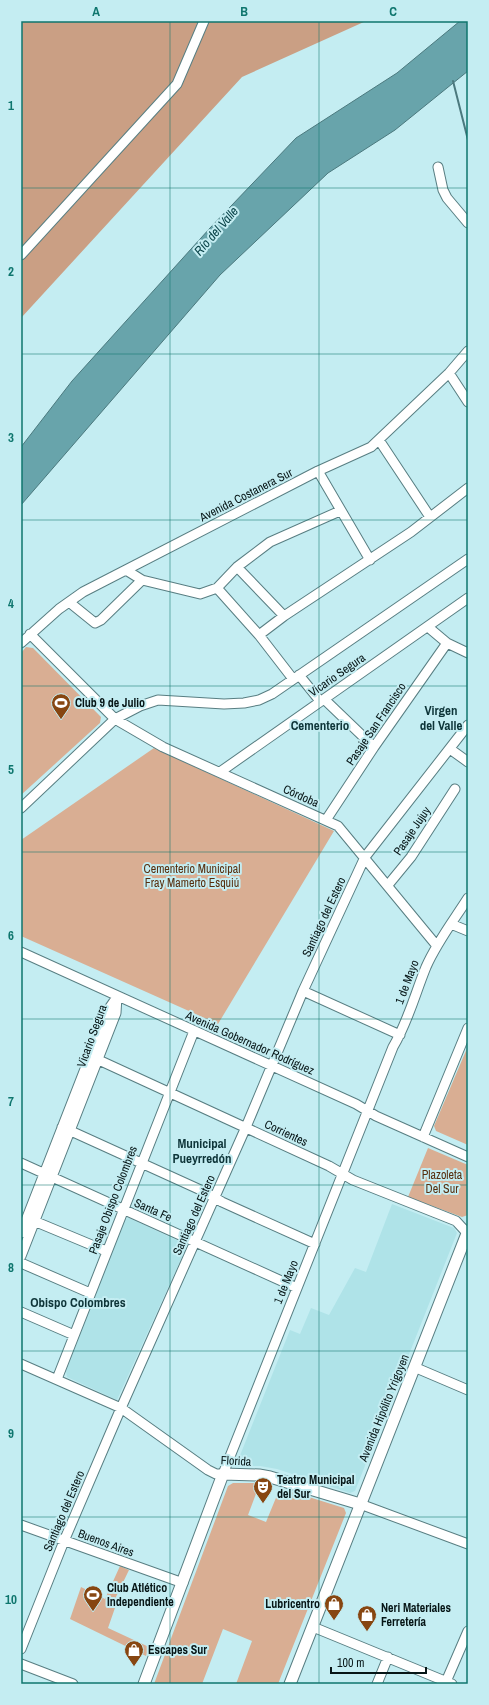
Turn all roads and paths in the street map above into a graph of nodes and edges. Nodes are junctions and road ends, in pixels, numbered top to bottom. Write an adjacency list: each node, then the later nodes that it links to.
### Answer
1 (204, 21): 4 (street)
2 (438, 167): 3 (street)
3 (468, 223)
4 (21, 255)
5 (468, 351): 6 (street, Avenida Costanera Sur)
6 (449, 373): 7 (street); 8 (street, Avenida Costanera Sur)
7 (468, 402)
8 (379, 440): 9 (street, Avenida Costanera Sur); 12 (street)
9 (318, 471): 11 (street); 16 (street, Avenida Costanera Sur)
10 (468, 488): 12 (street)
11 (340, 511): 14 (street); 15 (street)
12 (430, 517): 14 (street)
13 (468, 559): 28 (street)
14 (370, 560): 21 (street)
15 (237, 567): 18 (street); 21 (street)
16 (126, 570): 17 (street); 20 (street, Avenida Costanera Sur)
17 (142, 580): 18 (street); 20 (street)
18 (217, 588): 24 (street)
19 (468, 598): 22 (street, Vicario Segura)
20 (69, 602): 23 (street, Avenida Costanera Sur)
21 (284, 616): 24 (street)
22 (428, 627): 26 (street); 29 (street, Vicario Segura)
23 (30, 634): 25 (street, Avenida Costanera Sur); 30 (street, Córdoba)
24 (259, 635): 28 (street)
25 (21, 643)
26 (447, 643): 27 (street); 32 (street, Pasaje San Francisco)
27 (468, 653)
28 (296, 677): 29 (street); 30 (street)
29 (322, 700): 32 (street); 35 (street, Vicario Segura)
30 (115, 719): 35 (street, Córdoba); 37 (street)
31 (468, 725): 33 (street, Santiago del Estero)
32 (374, 747): 38 (street, Pasaje San Francisco)
33 (450, 749): 34 (street); 39 (street, Santiago del Estero)
34 (468, 762)
35 (220, 772): 38 (street, Córdoba)
36 (455, 788): 40 (street, Pasaje Jujuy)
37 (21, 808)
38 (326, 820): 39 (street, Córdoba)
39 (365, 857): 40 (street, Córdoba); 46 (street, Santiago del Estero)
40 (388, 885): 44 (street, Córdoba)
41 (468, 898): 42 (street, 1 de Mayo)
42 (451, 924): 43 (street); 44 (street, 1 de Mayo)
43 (468, 931)
44 (437, 946): 50 (street, 1 de Mayo)
45 (21, 952): 47 (street, Avenida Gobernador Rodríguez)
46 (303, 991): 50 (street); 52 (street, Santiago del Estero)
47 (117, 996): 49 (street, Avenida Gobernador Rodríguez); 51 (street, Vicario Segura)
48 (468, 1028): 57 (street)
49 (194, 1030): 52 (street, Avenida Gobernador Rodríguez); 53 (street, Pasaje Obispo Colombres)
50 (400, 1035): 54 (street, 1 de Mayo)
51 (94, 1057): 53 (street, Corrientes); 56 (street, Vicario Segura)
52 (272, 1066): 54 (street, Avenida Gobernador Rodríguez); 55 (street, Santiago del Estero)
53 (169, 1092): 55 (street, Corrientes); 59 (street, Pasaje Obispo Colombres)
54 (367, 1111): 57 (street, Avenida Gobernador Rodríguez); 61 (street, 1 de Mayo)
55 (246, 1127): 61 (street, Corrientes); 63 (street, Santiago del Estero)
56 (66, 1129): 59 (street); 62 (street, Vicario Segura)
57 (423, 1137): 58 (street, Avenida Gobernador Rodríguez)
58 (468, 1157)
59 (141, 1162): 63 (street); 64 (street, Pasaje Obispo Colombres)
60 (21, 1163): 62 (street, Santa Fe)
61 (343, 1174): 66 (street, Corrientes); 69 (street, 1 de Mayo)
62 (48, 1175): 64 (street, Santa Fe); 65 (street, Vicario Segura); 67 (street, Vicario Segura)
63 (215, 1197): 68 (street, Santiago del Estero); 69 (street)
64 (123, 1209): 68 (street, Santa Fe); 70 (street, Pasaje Obispo Colombres)
65 (34, 1221): 70 (street); 71 (street, Vicario Segura)
66 (468, 1232): 78 (main road, Avenida Hipólito Yrigoyen)
67 (21, 1233)
68 (196, 1242): 73 (street, Santa Fe); 81 (street, Santiago del Estero)
69 (315, 1244): 73 (street, 1 de Mayo)
70 (106, 1251): 74 (street, Pasaje Obispo Colombres)
71 (21, 1256)
72 (21, 1263): 74 (street)
73 (297, 1288): 82 (street, 1 de Mayo)
74 (90, 1293): 76 (street, Pasaje Obispo Colombres)
75 (21, 1312): 76 (street)
76 (74, 1335): 79 (street, Pasaje Obispo Colombres)
77 (21, 1364): 79 (street, Florida)
78 (414, 1367): 80 (street); 83 (main road, Avenida Hipólito Yrigoyen)
79 (56, 1379): 81 (street, Florida)
80 (468, 1390)
81 (121, 1408): 82 (street, Florida); 85 (street, Santiago del Estero)
82 (223, 1474): 83 (main road, Florida); 87 (main road, 1 de Mayo)
83 (360, 1504): 86 (street, Florida); 88 (main road, Avenida Hipólito Yrigoyen)
84 (21, 1525): 85 (street, Buenos Aires)
85 (64, 1540): 87 (street, Buenos Aires); 90 (street, Santiago del Estero)
86 (468, 1544)
87 (183, 1583): 95 (main road, 1 de Mayo)
88 (313, 1628): 91 (street); 96 (main road, Avenida Hipólito Yrigoyen)
89 (468, 1631): 93 (street)
90 (21, 1649)
91 (388, 1657): 93 (street); 97 (street)
92 (21, 1664): 94 (street)
93 (448, 1683)
94 (73, 1684)
95 (144, 1684)
96 (290, 1684)
97 (377, 1684)

